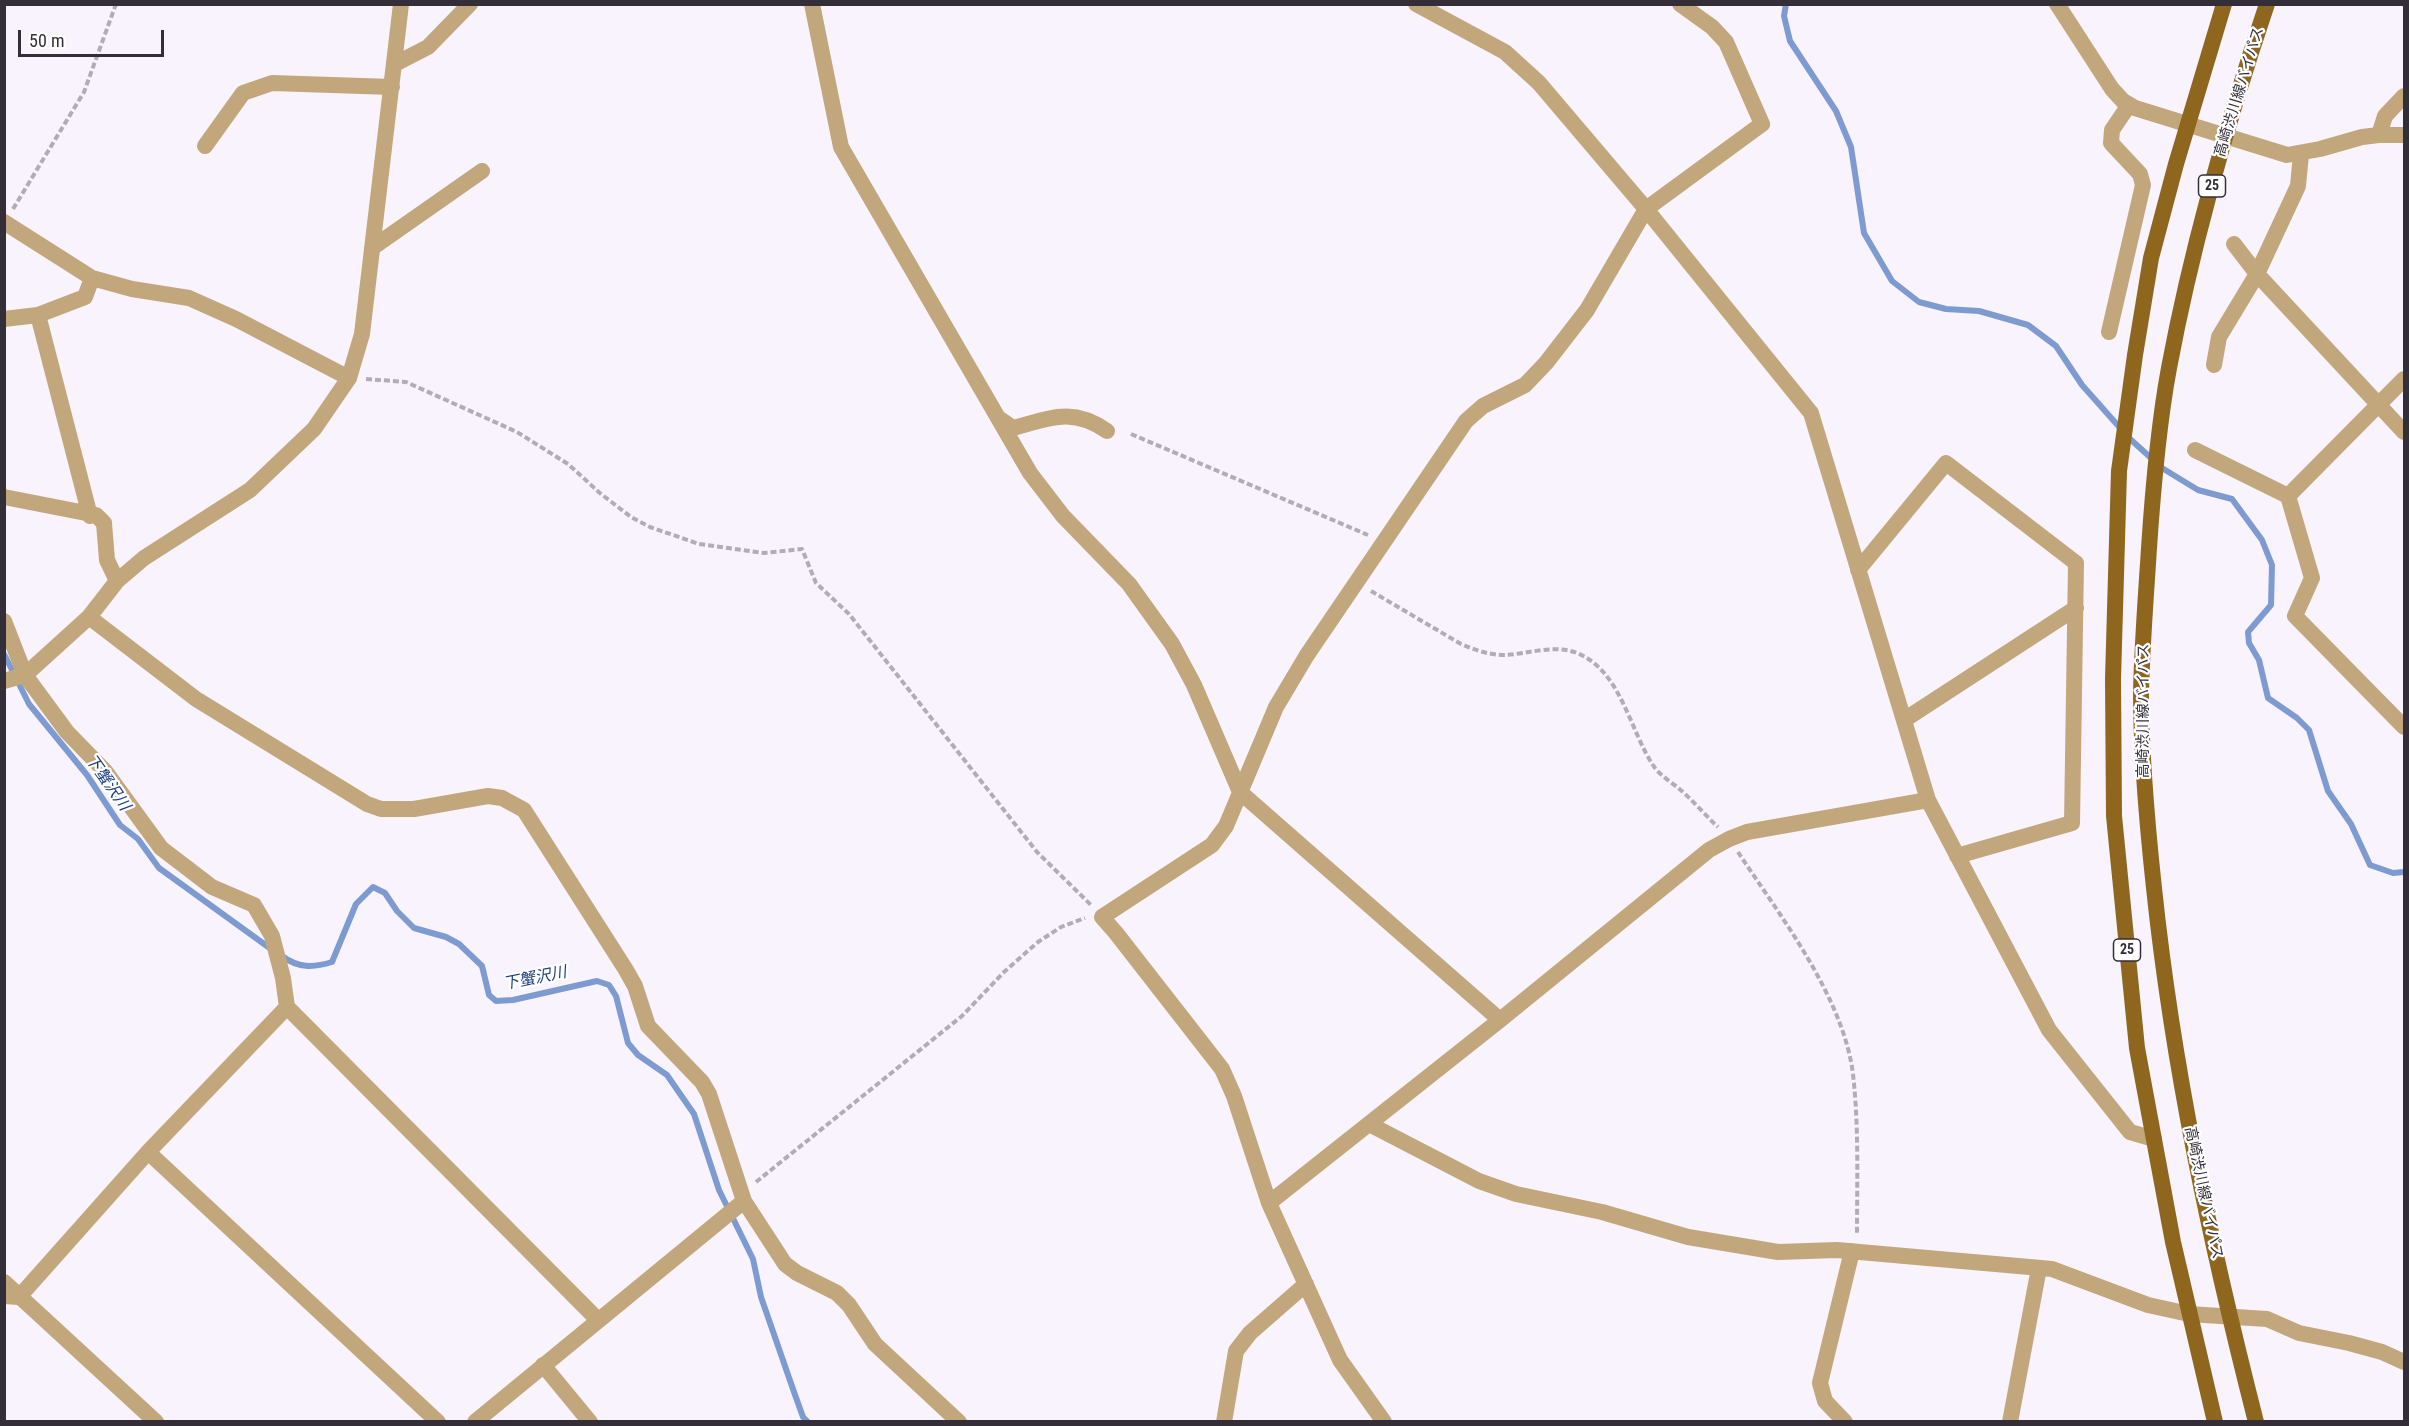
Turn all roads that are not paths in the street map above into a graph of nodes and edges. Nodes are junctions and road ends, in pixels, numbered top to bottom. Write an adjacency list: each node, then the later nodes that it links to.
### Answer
1 (470, 4): 9 (street)
2 (812, 4): 33 (street)
3 (1416, 4): 20 (street)
4 (1680, 4): 20 (street)
5 (2057, 4): 12 (street)
6 (2224, 4): 13 (main road, 高崎渋川線バイパス / 25)
7 (2267, 4): 14 (main road, 高崎渋川線バイパス / 25)
8 (399, 5): 9 (street)
9 (395, 64): 10 (street)
10 (392, 87): 17 (street); 23 (street)
11 (2404, 96): 15 (street)
12 (2129, 105): 13 (street); 28 (street)
13 (2188, 124): 14 (street); 55 (main road, 高崎渋川線バイパス / 25)
14 (2226, 135): 18 (street); 65 (main road, 高崎渋川線バイパス / 25)
15 (2379, 135): 16 (street); 18 (street)
16 (2404, 135)
17 (205, 146)
18 (2301, 154): 24 (street)
19 (482, 171): 23 (street)
20 (1646, 209): 40 (street); 49 (street)
21 (8, 217): 25 (street)
22 (2234, 244): 24 (street)
23 (372, 248): 30 (street)
24 (2257, 274): 29 (street); 32 (street)
25 (92, 278): 26 (street); 30 (street)
26 (38, 315): 27 (street); 39 (street)
27 (4, 319)
28 (2109, 332)
29 (2214, 365)
30 (349, 378): 41 (street)
31 (2404, 379): 32 (street)
32 (2379, 405): 35 (street); 37 (street)
33 (999, 419): 34 (street); 49 (street)
34 (1107, 431)
35 (2404, 432)
36 (2195, 450): 37 (street)
37 (2288, 496): 48 (street)
38 (4, 497): 39 (street)
39 (90, 516): 41 (street)
40 (1858, 570): 42 (street); 47 (street)
41 (117, 581): 43 (street)
42 (2076, 608): 47 (street); 51 (street)
43 (89, 617): 45 (street); 57 (street)
44 (4, 621): 45 (street)
45 (26, 675): 46 (street); 52 (street)
46 (4, 681)
47 (1904, 720): 50 (street)
48 (2404, 727)
49 (1240, 792): 53 (street); 58 (street)
50 (1928, 800): 51 (street); 53 (street)
51 (1957, 856): 55 (street)
52 (286, 1007): 56 (street); 66 (street)
53 (1500, 1020): 54 (street)
54 (1369, 1124): 58 (street); 59 (street)
55 (2154, 1139): 64 (main road, 高崎渋川線バイパス / 25)
56 (147, 1152): 63 (street); 70 (street)
57 (743, 1198): 66 (street); 73 (street)
58 (1269, 1203): 62 (street)
59 (1852, 1251): 60 (street); 76 (street)
60 (2039, 1268): 64 (street); 77 (street)
61 (4, 1282): 63 (street)
62 (1306, 1284): 74 (street); 75 (street)
63 (12, 1297): 69 (street)
64 (2189, 1314): 65 (street); 78 (main road, 高崎渋川線バイパス / 25)
65 (2229, 1317): 67 (street); 79 (main road, 高崎渋川線バイパス / 25)
66 (598, 1320): 68 (street)
67 (2404, 1362)
68 (543, 1365): 71 (street); 72 (street)
69 (156, 1422)
70 (438, 1422)
71 (475, 1422)
72 (590, 1422)
73 (959, 1422)
74 (1224, 1422)
75 (1384, 1422)
76 (1845, 1422)
77 (2010, 1422)
78 (2215, 1422)
79 (2256, 1422)

